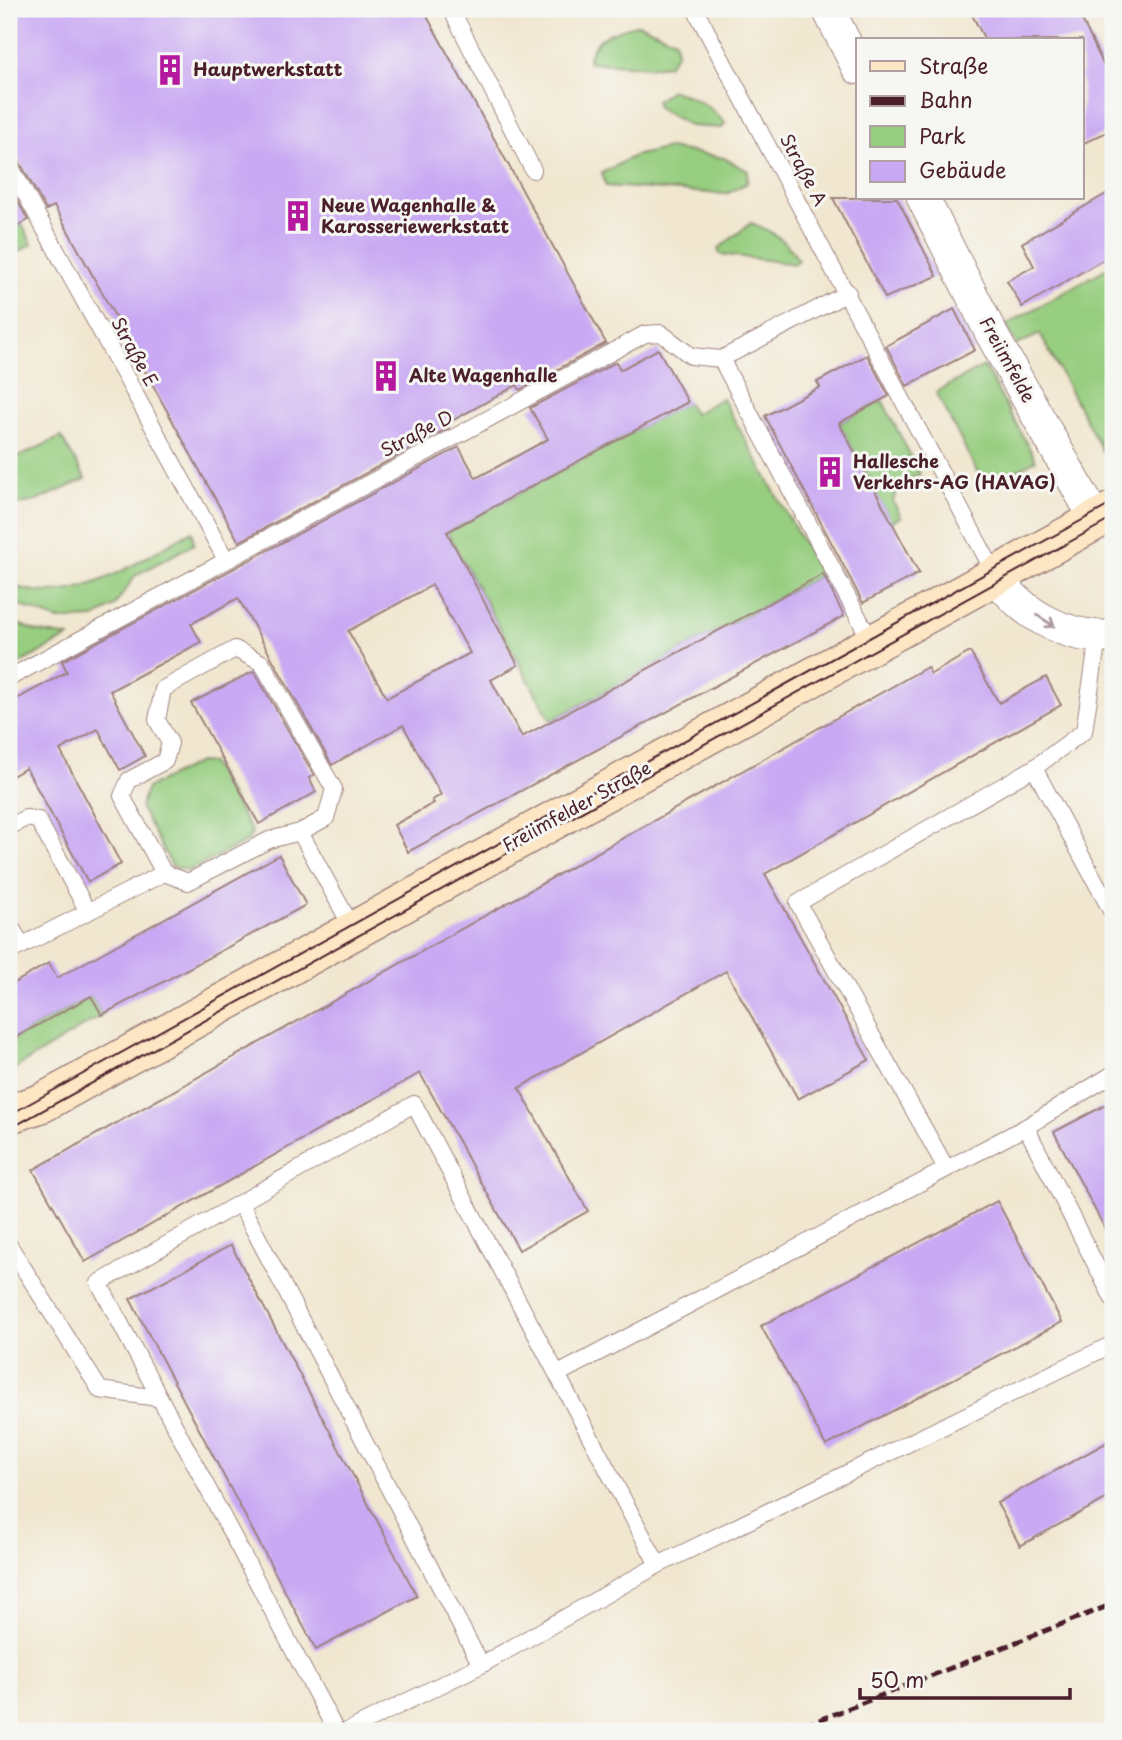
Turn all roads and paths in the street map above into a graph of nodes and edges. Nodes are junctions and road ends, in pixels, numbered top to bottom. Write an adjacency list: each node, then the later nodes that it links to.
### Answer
1 (451, 9): 6 (lane)
2 (695, 9): 8 (lane, Straße A)
3 (828, 9): 4 (street)
4 (856, 64)
5 (9, 164): 11 (lane, Straße E)
6 (533, 170)
7 (924, 200): 10 (street, Freiimfelde)
8 (848, 293): 9 (lane); 12 (lane, Straße A)
9 (721, 359): 11 (lane, Straße D); 14 (lane)
10 (1105, 516): 12 (street, Freiimfelder Straße)
11 (225, 558): 15 (lane, Straße D)
12 (996, 576): 13 (street, one-way to 13); 14 (street, Freiimfelder Straße)
13 (1105, 637): 16 (lane)
14 (872, 642): 23 (street, Freiimfelder Straße)
15 (9, 678)
16 (1034, 768): 21 (lane); 29 (lane)
17 (9, 827): 20 (lane)
18 (300, 832): 19 (lane); 19 (lane); 23 (lane)
19 (164, 873): 20 (lane)
20 (88, 912): 24 (lane)
21 (1113, 914)
22 (9, 923): 24 (lane)
23 (354, 931): 26 (street, Freiimfelder Straße)
24 (15, 949)
25 (1113, 1074): 27 (lane)
26 (25, 1109): 28 (street, Freiimfelder Straße)
27 (1026, 1127): 29 (lane); 32 (lane)
28 (9, 1133)
29 (946, 1168): 34 (lane)
30 (240, 1203): 34 (lane); 35 (lane); 37 (lane)
31 (9, 1245): 35 (lane)
32 (1113, 1299)
33 (1113, 1344): 36 (lane)
34 (558, 1374): 36 (lane)
35 (158, 1398): 38 (lane)
36 (658, 1565): 37 (lane)
37 (481, 1665): 39 (lane)
38 (337, 1731)
39 (347, 1731)

